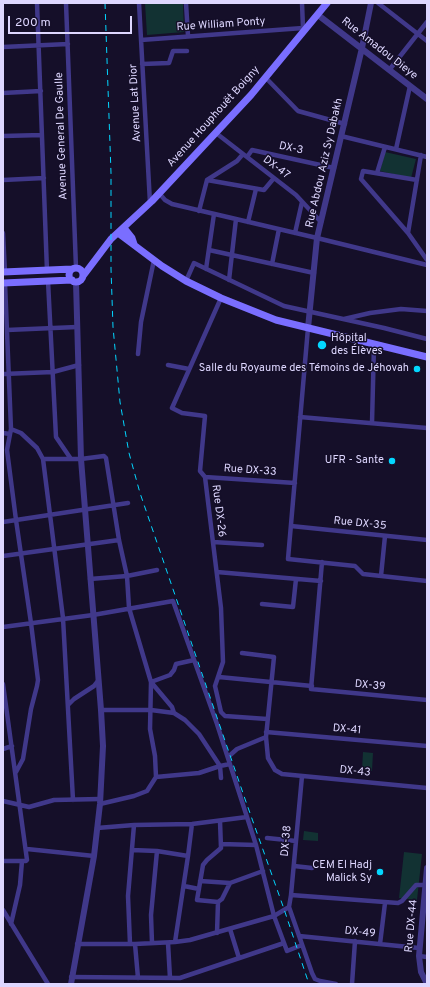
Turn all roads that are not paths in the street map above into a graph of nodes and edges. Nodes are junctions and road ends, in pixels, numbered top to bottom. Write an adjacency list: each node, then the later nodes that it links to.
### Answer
1 (37, 3): 17 (street)
2 (66, 3): 16 (street, Avenue General De Gaulle)
3 (139, 3): 14 (street, Avenue Lat Dior)
4 (186, 3): 13 (street)
5 (302, 3): 11 (street)
6 (327, 3): 9 (main road, Avenue Houphouët Boigny)
7 (371, 3): 19 (street, Rue Abdou Aziz Sy Dabakh)
8 (378, 3): 12 (street)
9 (318, 15): 11 (main road, Avenue Houphouët Boigny); 19 (street, Rue Amadou Dieye)
10 (427, 22): 12 (street)
11 (304, 29): 13 (street, Rue William Ponty); 23 (main road, Avenue Houphouët Boigny)
12 (418, 34): 15 (street); 22 (street)
13 (188, 36): 14 (street, Rue William Ponty)
14 (141, 40): 21 (street, Avenue Lat Dior)
15 (427, 41)
16 (68, 44): 17 (street); 69 (street, Avenue General De Gaulle)
17 (39, 46): 18 (street); 25 (street)
18 (3, 47)
19 (362, 48): 22 (street, Rue Amadou Dieye); 28 (street, Rue Abdou Aziz Sy Dabakh)
20 (187, 51): 21 (street)
21 (142, 64): 48 (street, Avenue Lat Dior)
22 (390, 69): 24 (street, Rue Amadou Dieye)
23 (265, 77): 28 (street); 29 (main road, Avenue Houphouët Boigny)
24 (410, 86): 27 (street, Rue Amadou Dieye); 34 (street)
25 (41, 91): 26 (street); 30 (street)
26 (3, 93)
27 (426, 96)
28 (345, 124): 32 (street, Rue Abdou Aziz Sy Dabakh)
29 (216, 133): 35 (street, DX-47); 46 (main road, Avenue Houphouët Boigny)
30 (42, 134): 31 (street); 40 (street)
31 (3, 136)
32 (342, 136): 33 (street); 38 (street, Rue Abdou Aziz Sy Dabakh)
33 (385, 147): 34 (street); 39 (street)
34 (396, 150): 36 (street)
35 (245, 156): 38 (street, DX-3); 41 (street, DX-47); 43 (street)
36 (421, 156): 37 (street); 44 (street)
37 (427, 157)
38 (334, 168): 53 (street, Rue Abdou Aziz Sy Dabakh)
39 (377, 173): 44 (street); 59 (street)
40 (44, 178): 42 (street); 71 (street)
41 (274, 178): 45 (street); 47 (street, DX-47)
42 (3, 180)
43 (207, 180): 45 (street); 49 (street)
44 (417, 180): 59 (street)
45 (256, 189): 52 (street)
46 (159, 193): 48 (main road, Avenue Houphouët Boigny); 49 (street)
47 (302, 202): 53 (street, DX-47); 56 (street)
48 (150, 203): 54 (main road, Avenue Houphouët Boigny)
49 (199, 211): 50 (street)
50 (214, 214): 51 (street); 62 (street)
51 (236, 219): 52 (street); 63 (street)
52 (248, 222): 55 (street)
53 (321, 222): 60 (street, Rue Abdou Aziz Sy Dabakh)
54 (124, 228): 58 (main road, Avenue Houphouët Boigny); 61 (main road)
55 (280, 229): 56 (street); 67 (street)
56 (295, 232): 60 (street)
57 (3, 233): 72 (street)
58 (118, 233): 61 (main road); 64 (main road, Avenue Houphouët Boigny)
59 (408, 233): 66 (street)
60 (317, 238): 68 (street); 73 (street, Rue Abdou Aziz Sy Dabakh)
61 (134, 244): 65 (main road)
62 (209, 250): 63 (street); 70 (street)
63 (232, 256): 67 (street); 75 (street)
64 (95, 260): 69 (main road); 74 (main road, Avenue Houphouët Boigny)
65 (154, 260): 78 (main road); 90 (street)
66 (427, 260)
67 (272, 264): 73 (street)
68 (427, 265)
69 (76, 268): 71 (main road); 74 (main road); 77 (main road)
70 (206, 269): 75 (street); 78 (street)
71 (47, 271): 72 (main road)
72 (4, 272)
73 (314, 273): 82 (street, Rue Abdou Aziz Sy Dabakh)
74 (83, 276): 77 (main road)
75 (228, 280): 82 (street)
76 (48, 281): 77 (main road); 79 (main road); 85 (street)
77 (74, 281): 84 (street)
78 (186, 281): 80 (main road)
79 (4, 283): 87 (street)
80 (221, 298): 86 (main road); 94 (street)
81 (427, 311): 83 (street)
82 (310, 313): 83 (street); 86 (street, Rue Abdou Aziz Sy Dabakh)
83 (342, 319): 88 (street)
84 (77, 327): 85 (street); 93 (street)
85 (50, 328): 87 (street); 95 (street)
86 (308, 328): 89 (main road); 98 (street)
87 (6, 329): 97 (street)
88 (427, 339)
89 (374, 345): 91 (main road); 99 (street)
90 (138, 354)
91 (427, 357)
92 (168, 365): 94 (street)
93 (78, 366): 95 (street); 105 (street)
94 (189, 369): 106 (street, Rue DX-26)
95 (52, 372): 97 (street); 104 (street)
96 (3, 374): 97 (street)
97 (9, 374): 101 (street)
98 (300, 417): 99 (street); 107 (street)
99 (372, 424): 100 (street)
100 (427, 428)
101 (11, 432): 102 (street); 103 (street); 112 (street)
102 (3, 433)
103 (43, 458): 104 (street); 111 (street)
104 (71, 459): 105 (street)
105 (81, 459): 109 (street); 110 (street)
106 (205, 477): 107 (street, Rue DX-33); 118 (street, Rue DX-26)
107 (294, 483): 114 (street)
108 (128, 503): 109 (street)
109 (114, 505): 110 (street); 116 (street)
110 (84, 510): 111 (street); 119 (street)
111 (50, 515): 112 (street); 121 (street)
112 (16, 520): 113 (street); 122 (street)
113 (3, 522)
114 (291, 526): 115 (street, Rue DX-35); 124 (street)
115 (385, 536): 117 (street, Rue DX-35); 128 (street)
116 (119, 540): 119 (street); 127 (street)
117 (427, 540)
118 (213, 542): 120 (street); 126 (street, Rue DX-26)
119 (87, 544): 121 (street); 129 (street)
120 (262, 545)
121 (54, 549): 122 (street); 136 (street)
122 (21, 554): 123 (street); 137 (street)
123 (3, 556)
124 (322, 562): 128 (street); 131 (street)
125 (157, 570): 127 (street)
126 (217, 572): 130 (street); 141 (street, Rue DX-26)
127 (127, 576): 129 (street); 134 (street)
128 (380, 576): 132 (street)
129 (90, 579): 135 (street)
130 (296, 579): 131 (street); 133 (street)
131 (320, 581): 146 (street)
132 (427, 581)
133 (262, 604)
134 (129, 608): 135 (street); 140 (street); 143 (street)
135 (93, 614): 136 (street); 142 (street)
136 (63, 618): 137 (street); 148 (street)
137 (31, 623): 138 (street); 163 (street)
138 (3, 626)
139 (242, 653): 144 (street)
140 (194, 660): 143 (street); 155 (street)
141 (219, 677): 144 (street, DX-39); 152 (street, Rue DX-26)
142 (98, 681): 148 (street); 149 (street)
143 (151, 682): 150 (street); 151 (street)
144 (271, 682): 146 (street, DX-39); 153 (street)
145 (3, 684): 154 (street)
146 (312, 688): 147 (street, DX-39)
147 (427, 700)
148 (68, 705): 168 (street)
149 (101, 710): 150 (street); 170 (street)
150 (151, 710): 151 (street); 165 (street)
151 (174, 713): 162 (street)
152 (222, 715): 153 (street); 155 (street)
153 (267, 719): 156 (street)
154 (6, 720): 157 (street)
155 (217, 724): 160 (street)
156 (266, 735): 158 (street, DX-41); 160 (street); 164 (street, DX-43)
157 (12, 746): 159 (street); 163 (street)
158 (427, 746)
159 (3, 749)
160 (228, 757): 161 (street)
161 (230, 764): 162 (street); 172 (street)
162 (220, 766): 165 (street); 166 (street)
163 (16, 772): 171 (street)
164 (302, 776): 167 (street, DX-43); 178 (street, DX-38)
165 (156, 777): 170 (street)
166 (221, 778)
167 (427, 788)
168 (73, 800): 170 (street); 171 (street)
169 (3, 801): 171 (street)
170 (100, 802): 176 (street)
171 (20, 806): 181 (street)
172 (247, 817): 173 (street); 180 (street)
173 (220, 820): 174 (street); 179 (street)
174 (192, 824): 175 (street); 185 (street)
175 (134, 825): 176 (street); 182 (street)
176 (97, 828): 184 (street)
177 (267, 838): 178 (street)
178 (296, 841): 188 (street, DX-38)
179 (221, 844): 180 (street); 192 (street)
180 (256, 845): 191 (street)
181 (26, 849): 184 (street); 187 (street)
182 (132, 850): 183 (street); 214 (street)
183 (157, 851): 185 (street); 211 (street)
184 (94, 856): 213 (street)
185 (188, 856): 195 (street)
186 (3, 861): 187 (street)
187 (22, 861): 204 (street)
188 (294, 866): 189 (street); 197 (street, DX-38)
189 (312, 868)
190 (427, 868): 194 (street, Rue DX-44)
191 (263, 871): 193 (street); 202 (street)
192 (200, 881): 193 (street); 196 (street)
193 (230, 883): 198 (street)
194 (426, 885): 199 (street); 203 (street, Rue DX-44)
195 (184, 886): 196 (street); 210 (street)
196 (199, 888): 198 (street)
197 (291, 895): 199 (street); 200 (street, DX-38)
198 (218, 902): 206 (street)
199 (384, 903): 215 (street)
200 (289, 907): 202 (street); 207 (street)
201 (3, 910): 204 (street)
202 (274, 916): 205 (street); 212 (street)
203 (424, 920): 217 (street, Rue DX-44)
204 (12, 924): 224 (street)
205 (230, 929): 206 (street); 220 (street)
206 (217, 933): 210 (street)
207 (299, 936): 208 (street, DX-49); 216 (street)
208 (355, 941): 215 (street, DX-49); 227 (street)
209 (168, 942): 210 (street); 211 (street); 223 (street)
210 (175, 942)
211 (152, 943): 214 (street)
212 (284, 943): 216 (street); 220 (street)
213 (77, 944): 214 (street); 221 (street)
214 (132, 944): 222 (street)
215 (380, 944): 217 (street, DX-49)
216 (302, 945): 226 (street)
217 (419, 948): 218 (street, Rue DX-44)
218 (418, 956): 219 (street); 228 (street, Rue DX-44)
219 (427, 957)
220 (239, 958): 223 (street)
221 (72, 977): 222 (street); 225 (street)
222 (138, 978): 223 (street)
223 (170, 978)
224 (48, 984)
225 (71, 984)
226 (336, 984)
227 (352, 984)
228 (425, 984)

